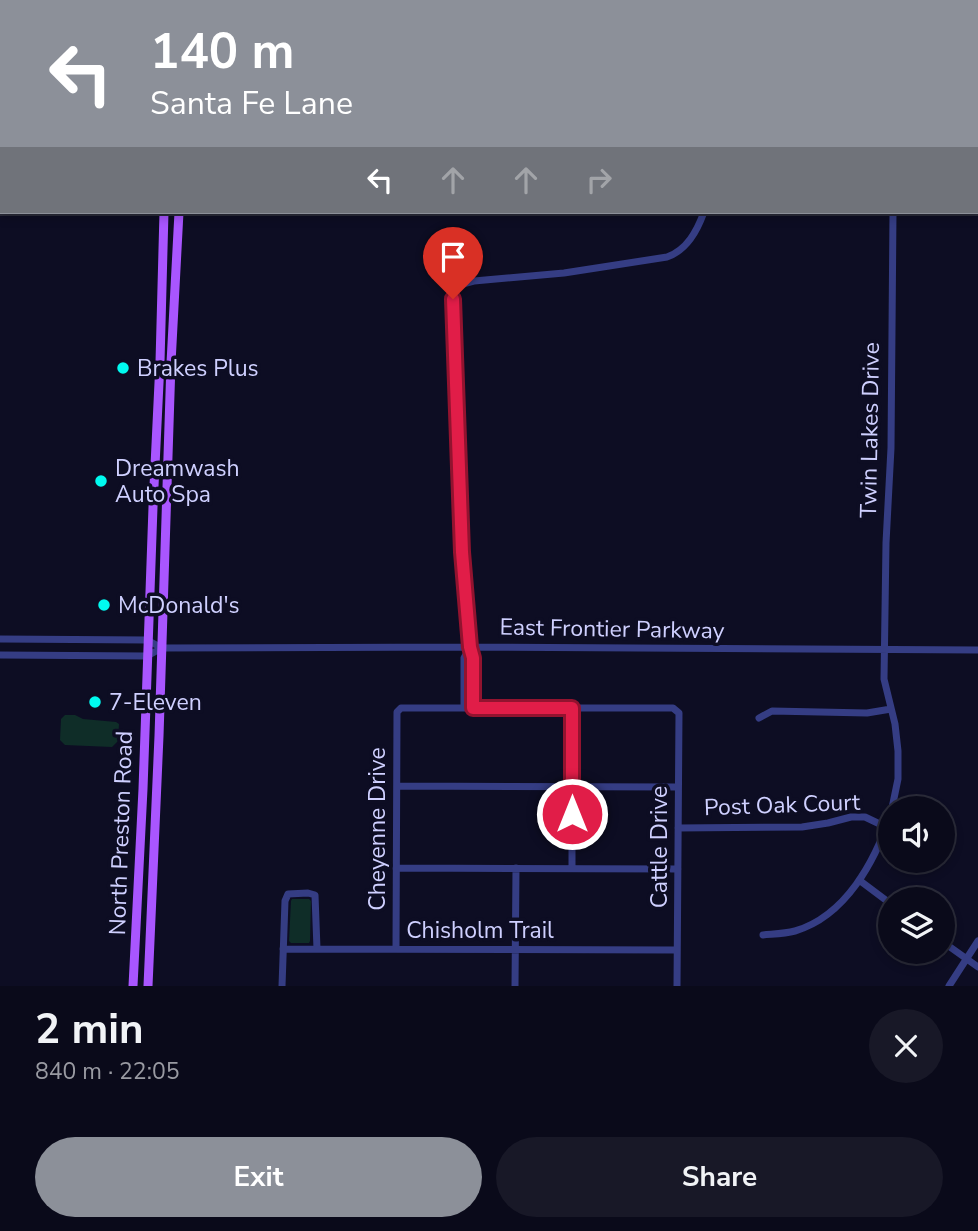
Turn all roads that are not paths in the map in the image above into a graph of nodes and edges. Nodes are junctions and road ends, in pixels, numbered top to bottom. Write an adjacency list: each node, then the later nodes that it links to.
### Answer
1 (164, 214): 6 (main road, North Preston Road)
2 (179, 214): 8 (main road, North Preston Road)
3 (703, 214): 7 (street)
4 (893, 214): 9 (street, Twin Lakes Drive)
5 (0, 639): 6 (street)
6 (148, 640): 8 (street); 12 (main road, North Preston Road)
7 (470, 647): 8 (street, East Frontier Parkway); 9 (street, East Frontier Parkway); 13 (street); 14 (street)
8 (162, 648): 12 (street); 25 (main road, North Preston Road)
9 (885, 650): 10 (street, East Frontier Parkway); 16 (street, Twin Lakes Drive)
10 (978, 650)
11 (0, 655): 12 (street)
12 (147, 656): 24 (main road, North Preston Road)
13 (464, 708): 14 (street); 18 (street, Cheyenne Drive)
14 (473, 708): 15 (street)
15 (572, 708): 19 (street); 20 (street, Cattle Drive)
16 (891, 709): 17 (street); 21 (street, Twin Lakes Drive)
17 (760, 718)
18 (397, 786): 19 (street); 27 (street, Cheyenne Drive)
19 (572, 787): 20 (street); 29 (street)
20 (678, 787): 23 (street, Cattle Drive)
21 (895, 796)
22 (878, 823): 23 (street, Post Oak Court)
23 (678, 828): 30 (street, Cattle Drive)
24 (141, 838): 25 (main road); 43 (main road, North Preston Road)
25 (155, 838): 44 (main road, North Preston Road)
26 (878, 845): 31 (street)
27 (396, 868): 28 (street); 37 (street, Cheyenne Drive)
28 (516, 868): 29 (street); 38 (street)
29 (572, 868): 30 (street)
30 (678, 869): 39 (street, Cattle Drive)
31 (859, 880): 32 (street); 33 (street)
32 (878, 894)
33 (762, 934)
34 (978, 941): 41 (street)
35 (284, 949): 36 (street, Chisholm Trail); 36 (street); 45 (street)
36 (317, 949): 37 (street, Chisholm Trail)
37 (396, 949): 38 (street, Chisholm Trail)
38 (516, 950): 39 (street, Chisholm Trail); 46 (street)
39 (677, 950): 47 (street, Cattle Drive)
40 (955, 951): 41 (street)
41 (966, 959): 42 (street); 48 (street)
42 (978, 967)
43 (133, 986)
44 (148, 986)
45 (282, 986)
46 (515, 986)
47 (677, 986)
48 (949, 986)

